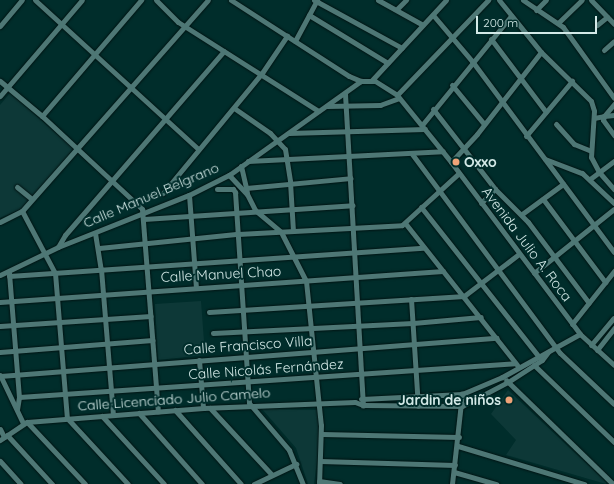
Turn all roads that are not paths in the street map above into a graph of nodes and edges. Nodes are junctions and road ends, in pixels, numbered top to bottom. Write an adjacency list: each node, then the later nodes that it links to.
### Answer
1 (22, 0): 29 (street)
2 (35, 0): 25 (street)
3 (82, 0): 25 (street)
4 (142, 0): 40 (street)
5 (156, 0): 30 (street)
6 (208, 0): 30 (street)
7 (231, 0): 31 (street)
8 (316, 0): 20 (street); 36 (street)
9 (378, 0): 18 (street)
10 (406, 0): 18 (street)
11 (446, 0): 21 (street)
12 (488, 0): 32 (street)
13 (499, 0): 22 (street)
14 (523, 0): 19 (street)
15 (546, 0): 19 (street)
16 (582, 0): 24 (street)
17 (591, 0): 23 (street)
18 (397, 10): 27 (street)
19 (536, 10): 24 (street)
20 (309, 15): 34 (street); 42 (street)
21 (433, 15): 27 (street); 32 (street)
22 (512, 16): 33 (street); 39 (street)
23 (607, 17): 26 (street); 28 (street)
24 (558, 23): 55 (street)
25 (60, 24): 40 (street); 50 (street)
26 (614, 24)
27 (423, 25): 36 (street)
28 (597, 25)
29 (0, 26)
30 (185, 26): 38 (street); 51 (street)
31 (287, 36): 34 (street); 43 (street)
32 (453, 36): 41 (street); 54 (street)
33 (491, 39): 41 (street); 44 (street)
34 (295, 41): 47 (street)
35 (614, 41): 37 (street)
36 (402, 48): 42 (street)
37 (604, 50)
38 (224, 51): 43 (street); 67 (street)
39 (541, 52): 44 (street); 48 (street)
40 (94, 55): 51 (street); 65 (street)
41 (472, 61): 49 (street); 56 (street)
42 (388, 63): 45 (street)
43 (262, 73): 60 (street); 62 (street)
44 (521, 76): 56 (street); 63 (street)
45 (372, 80): 47 (street); 54 (street, Avenida Julio A. Roca)
46 (0, 81): 50 (street)
47 (361, 81): 52 (street, Calle Manuel Belgrano)
48 (572, 82): 63 (street); 68 (street)
49 (452, 86): 61 (street); 69 (street)
50 (8, 87): 53 (street); 65 (street)
51 (129, 87): 67 (street); 77 (street)
52 (344, 94): 58 (street, Calle Manuel Belgrano); 59 (street)
53 (0, 96)
54 (398, 97): 59 (street); 71 (street, Avenida Julio A. Roca)
55 (614, 98)
56 (502, 102): 69 (street); 75 (street)
57 (614, 104): 66 (street)
58 (327, 106): 59 (street); 62 (street, Calle Manuel Belgrano)
59 (345, 107): 72 (street)
60 (234, 108): 76 (street); 79 (street)
61 (433, 109): 71 (street); 78 (street)
62 (318, 111): 73 (street, Calle Manuel Belgrano)
63 (546, 112): 75 (street)
64 (614, 115): 66 (street)
65 (42, 116): 77 (street)
66 (604, 116): 68 (street); 74 (street)
67 (166, 118): 79 (street); 96 (street)
68 (594, 118): 81 (street)
69 (484, 124): 78 (street)
70 (556, 124): 81 (street)
71 (423, 127): 72 (street); 80 (street, Avenida Julio A. Roca)
72 (347, 131): 73 (street); 83 (street)
73 (288, 133): 76 (street, Calle Manuel Belgrano)
74 (614, 135)
75 (526, 136): 84 (street)
76 (278, 140): 85 (street); 86 (street, Calle Manuel Belgrano)
77 (77, 148): 96 (street); 107 (street)
78 (464, 148): 88 (street); 101 (street)
79 (198, 149): 104 (street)
80 (442, 151): 82 (street); 88 (street, Avenida Julio A. Roca)
81 (590, 151): 90 (street)
82 (412, 154): 83 (street); 103 (street)
83 (350, 155): 85 (street); 93 (street)
84 (544, 158): 94 (street); 97 (street)
85 (288, 159): 86 (street); 95 (street)
86 (247, 161): 89 (street, Calle Manuel Belgrano)
87 (614, 161): 90 (street)
88 (451, 162): 91 (street, Avenida Julio A. Roca)
89 (241, 166): 92 (street, Calle Manuel Belgrano); 99 (street)
90 (599, 172): 94 (street); 102 (street)
91 (459, 173): 103 (street); 109 (street, Avenida Julio A. Roca)
92 (229, 175): 105 (street); 106 (street, Calle Manuel Belgrano)
93 (351, 178): 95 (street); 111 (street)
94 (590, 179): 110 (street)
95 (290, 182): 99 (street); 113 (street)
96 (112, 183): 117 (street); 133 (street)
97 (563, 184): 108 (street); 125 (street)
98 (17, 187): 107 (street)
99 (246, 188): 105 (street)
100 (217, 189): 118 (street)
101 (495, 189): 109 (street); 119 (street)
102 (614, 189)
103 (438, 190): 112 (street); 146 (street)
104 (163, 193)
105 (247, 194): 114 (street)
106 (189, 195): 117 (street, Calle Manuel Belgrano); 120 (street)
107 (32, 199): 116 (street)
108 (543, 199): 119 (street); 132 (street)
109 (481, 203): 139 (street, Avenida Julio A. Roca)
110 (614, 204)
111 (353, 205): 113 (street); 124 (street)
112 (421, 207): 123 (street); 157 (street)
113 (291, 208): 114 (street); 126 (street)
114 (255, 210): 118 (street); 127 (street)
115 (614, 210): 125 (street)
116 (22, 211): 122 (street); 137 (street)
117 (143, 212): 121 (street); 128 (street, Calle Manuel Belgrano)
118 (237, 212): 120 (street); 129 (street)
119 (522, 214): 141 (street)
120 (191, 215): 121 (street); 130 (street)
121 (144, 219): 131 (street)
122 (0, 222)
123 (405, 223): 124 (street); 135 (street)
124 (354, 227): 126 (street); 138 (street)
125 (594, 227): 132 (street); 136 (street)
126 (293, 231): 127 (street)
127 (281, 232): 129 (street); 140 (street)
128 (95, 233): 133 (street, Calle Manuel Belgrano); 134 (street)
129 (238, 234): 130 (street); 142 (street)
130 (193, 238): 131 (street); 143 (street)
131 (146, 242): 134 (street); 144 (street)
132 (574, 242): 141 (street); 155 (street)
133 (58, 248): 137 (street, Calle Manuel Belgrano)
134 (99, 248): 145 (street)
135 (423, 248): 138 (street); 147 (street)
136 (614, 252)
137 (46, 253): 149 (street, Calle Manuel Belgrano); 150 (street)
138 (354, 253): 140 (street); 153 (street)
139 (519, 254): 146 (street); 151 (street, Avenida Julio A. Roca)
140 (294, 257): 142 (street); 154 (street)
141 (554, 257): 151 (street); 167 (street)
142 (240, 260): 143 (street); 156 (street)
143 (194, 264): 144 (street); 158 (street)
144 (147, 266): 145 (street); 159 (street)
145 (101, 269): 150 (street); 160 (street)
146 (500, 270): 157 (street); 193 (street)
147 (443, 271): 153 (street, Calle Manuel Chao); 161 (street)
148 (614, 272): 155 (street)
149 (9, 273): 150 (street); 152 (street, Calle Manuel Belgrano); 164 (street)
150 (55, 273): 162 (street)
151 (534, 273): 177 (street, Avenida Julio A. Roca)
152 (0, 274)
153 (356, 277): 154 (street, Calle Manuel Chao); 166 (street)
154 (306, 282): 156 (street, Calle Manuel Chao); 168 (street)
155 (605, 282): 167 (street)
156 (242, 284): 158 (street, Calle Manuel Chao); 169 (street)
157 (482, 284): 161 (street); 199 (street)
158 (196, 288): 159 (street, Calle Manuel Chao)
159 (150, 291): 160 (street, Calle Manuel Chao); 171 (street)
160 (103, 294): 162 (street, Calle Manuel Chao); 174 (street)
161 (464, 296): 163 (street); 172 (street)
162 (58, 297): 164 (street, Calle Manuel Chao); 175 (street)
163 (411, 299): 166 (street); 176 (street)
164 (11, 301): 165 (street, Calle Manuel Chao); 178 (street)
165 (0, 302)
166 (357, 302): 168 (street); 180 (street)
167 (589, 303): 177 (street)
168 (309, 305): 169 (street); 181 (street)
169 (244, 310): 170 (street); 183 (street)
170 (208, 312)
171 (152, 316): 174 (street); 187 (street)
172 (481, 317): 176 (street); 186 (street)
173 (614, 318): 190 (street)
174 (105, 319): 175 (street); 188 (street)
175 (59, 322): 178 (street); 191 (street)
176 (413, 323): 180 (street); 189 (street)
177 (572, 324): 185 (street, Avenida Julio A. Roca)
178 (13, 325): 179 (street); 195 (street)
179 (0, 326)
180 (358, 326): 181 (street); 192 (street)
181 (311, 327): 183 (street); 197 (street)
182 (614, 328): 194 (street)
183 (245, 331): 184 (street); 198 (street)
184 (213, 333)
185 (580, 334): 190 (street, Avenida Julio A. Roca); 193 (street)
186 (497, 338): 189 (street, Calle Francisco Villa); 202 (street)
187 (153, 340): 188 (street); 201 (street)
188 (106, 343): 191 (street); 205 (street)
189 (414, 345): 192 (street, Calle Francisco Villa); 207 (street)
190 (592, 345): 194 (street, Avenida Julio A. Roca)
191 (61, 346): 195 (street); 206 (street)
192 (360, 348): 197 (street, Calle Francisco Villa); 209 (street)
193 (556, 348): 199 (street); 225 (street)
194 (597, 350): 204 (street, Avenida Julio A. Roca)
195 (15, 351): 196 (street); 208 (street)
196 (0, 352)
197 (314, 352): 198 (street, Calle Francisco Villa); 211 (street)
198 (246, 357): 200 (street, Calle Francisco Villa); 213 (street)
199 (539, 358): 202 (street); 203 (street)
200 (199, 360): 201 (street, Calle Francisco Villa); 215 (street)
201 (154, 364): 205 (street, Calle Francisco Villa); 216 (street)
202 (517, 365): 207 (street, Calle Nicolás Fernández); 212 (street)
203 (534, 365): 214 (street); 244 (street)
204 (614, 365)
205 (108, 368): 206 (street, Calle Francisco Villa); 217 (street)
206 (63, 370): 208 (street, Calle Francisco Villa); 219 (street)
207 (416, 370): 209 (street, Calle Nicolás Fernández); 220 (street)
208 (17, 374): 210 (street, Calle Francisco Villa); 221 (street)
209 (361, 374): 211 (street, Calle Nicolás Fernández); 222 (street)
210 (0, 376): 232 (street)
211 (316, 377): 213 (street, Calle Nicolás Fernández); 224 (street)
212 (502, 377): 214 (street); 218 (street)
213 (247, 382): 215 (street, Calle Nicolás Fernández); 226 (street)
214 (508, 382): 229 (street); 266 (street)
215 (202, 385): 216 (street, Calle Nicolás Fernández); 230 (street)
216 (156, 389): 217 (street, Calle Nicolás Fernández); 234 (street)
217 (110, 392): 219 (street, Calle Nicolás Fernández); 236 (street)
218 (462, 394): 220 (street); 229 (street)
219 (65, 395): 221 (street, Calle Nicolás Fernández); 238 (street)
220 (417, 396): 222 (street); 228 (street)
221 (19, 397): 232 (street)
222 (363, 397): 223 (street, Calle Licenciado Julio Camelo); 227 (street)
223 (355, 402): 224 (street, Calle Licenciado Julio Camelo); 227 (street, Calle Licenciado Julio Camelo)
224 (319, 404): 226 (street, Calle Licenciado Julio Camelo); 241 (street)
225 (614, 404)
226 (250, 405): 231 (street, Calle Licenciado Julio Camelo); 248 (street)
227 (363, 405): 228 (street, Calle Licenciado Julio Camelo)
228 (418, 406): 229 (street, Calle Licenciado Julio Camelo)
229 (462, 406): 243 (street)
230 (203, 408): 231 (street, Calle Licenciado Julio Camelo); 233 (street, Calle Licenciado Julio Camelo)
231 (210, 408): 251 (street)
232 (17, 409): 239 (street)
233 (176, 410): 234 (street, Calle Licenciado Julio Camelo); 259 (street)
234 (158, 411): 235 (street, Calle Licenciado Julio Camelo)
235 (139, 413): 236 (street, Calle Licenciado Julio Camelo); 258 (street)
236 (113, 414): 237 (street, Calle Licenciado Julio Camelo)
237 (102, 416): 238 (street, Calle Licenciado Julio Camelo); 257 (street)
238 (67, 418): 239 (street, Calle Licenciado Julio Camelo); 256 (street)
239 (25, 423): 242 (street); 255 (street)
240 (0, 429): 242 (street)
241 (322, 434): 243 (street); 247 (street)
242 (4, 437): 254 (street)
243 (459, 437): 245 (street)
244 (614, 442)
245 (458, 446): 249 (street); 265 (street)
246 (0, 461): 253 (street)
247 (320, 461): 249 (street); 252 (street)
248 (296, 464): 251 (street); 261 (street)
249 (455, 465): 250 (street)
250 (454, 472): 263 (street); 264 (street)
251 (272, 475): 260 (street)
252 (319, 483): 262 (street)
253 (21, 484)
254 (52, 484)
255 (85, 484)
256 (128, 484)
257 (164, 484)
258 (202, 484)
259 (241, 484)
260 (254, 484)
261 (303, 484)
262 (340, 484)
263 (452, 484)
264 (496, 484)
265 (584, 484)
266 (613, 484)

